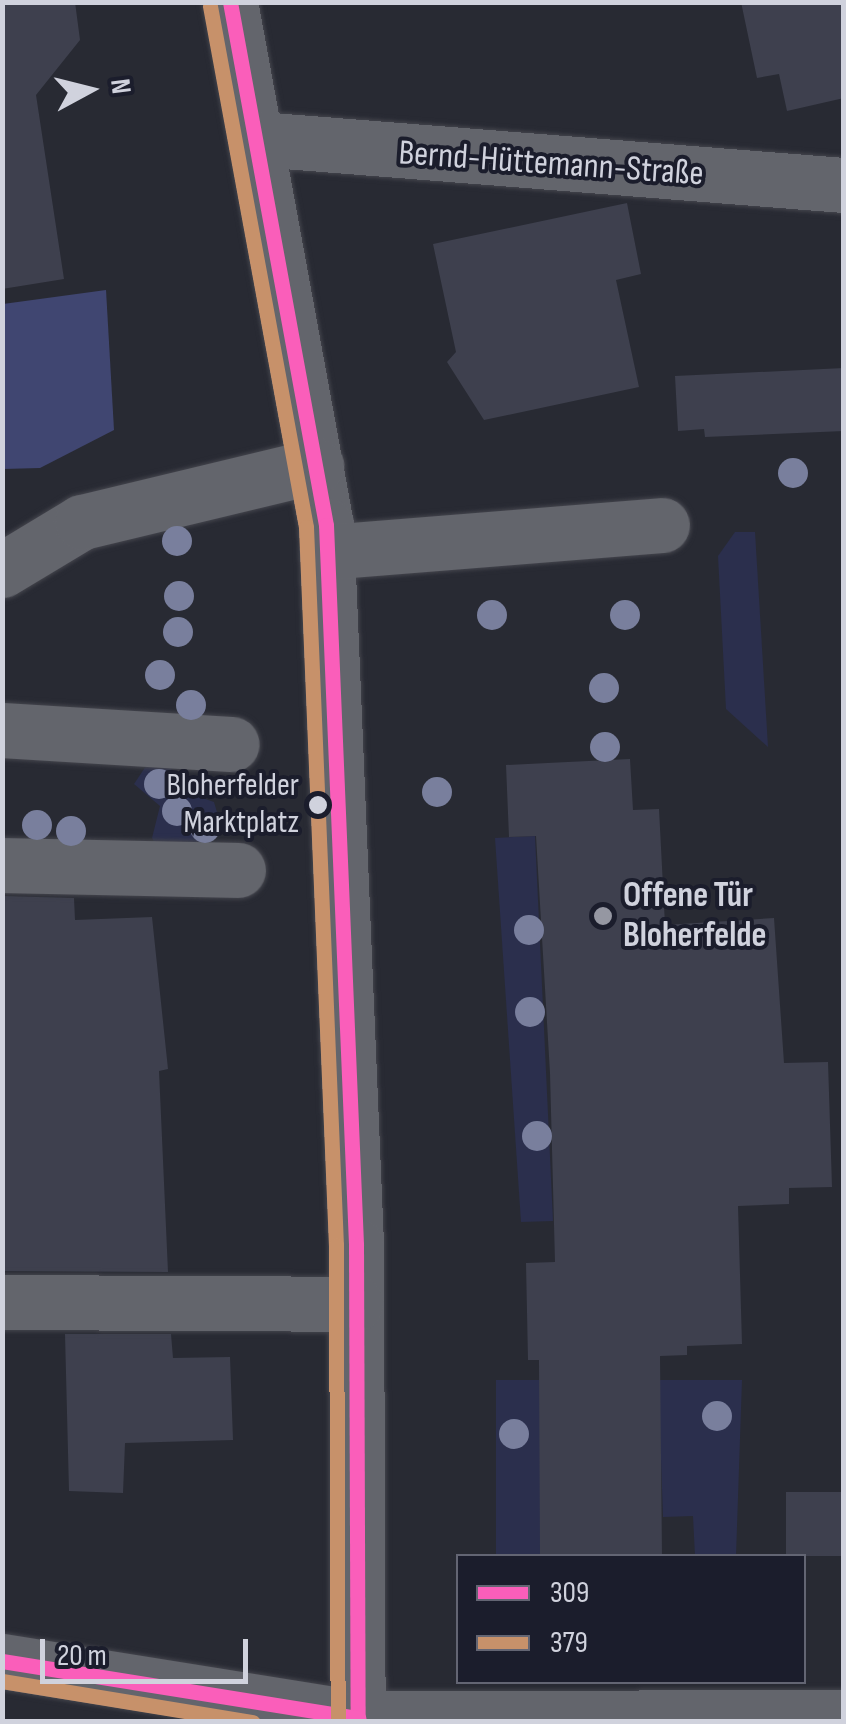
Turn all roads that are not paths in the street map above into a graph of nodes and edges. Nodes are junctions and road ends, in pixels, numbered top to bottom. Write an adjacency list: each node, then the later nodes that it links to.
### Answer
1 (230, 2): 2 (street)
2 (260, 139): 3 (street, Bernd-Hüttemann-Straße); 4 (street)
3 (844, 185)
4 (316, 466): 6 (street); 7 (street)
5 (662, 524): 6 (street)
6 (326, 552): 13 (street)
7 (2, 570)
8 (2, 730): 9 (street)
9 (232, 744)
10 (2, 866): 11 (street)
11 (238, 870)
12 (2, 1302): 13 (street)
13 (356, 1304): 16 (street)
14 (2, 1661): 16 (street)
15 (844, 1717): 16 (street)
16 (358, 1720)

